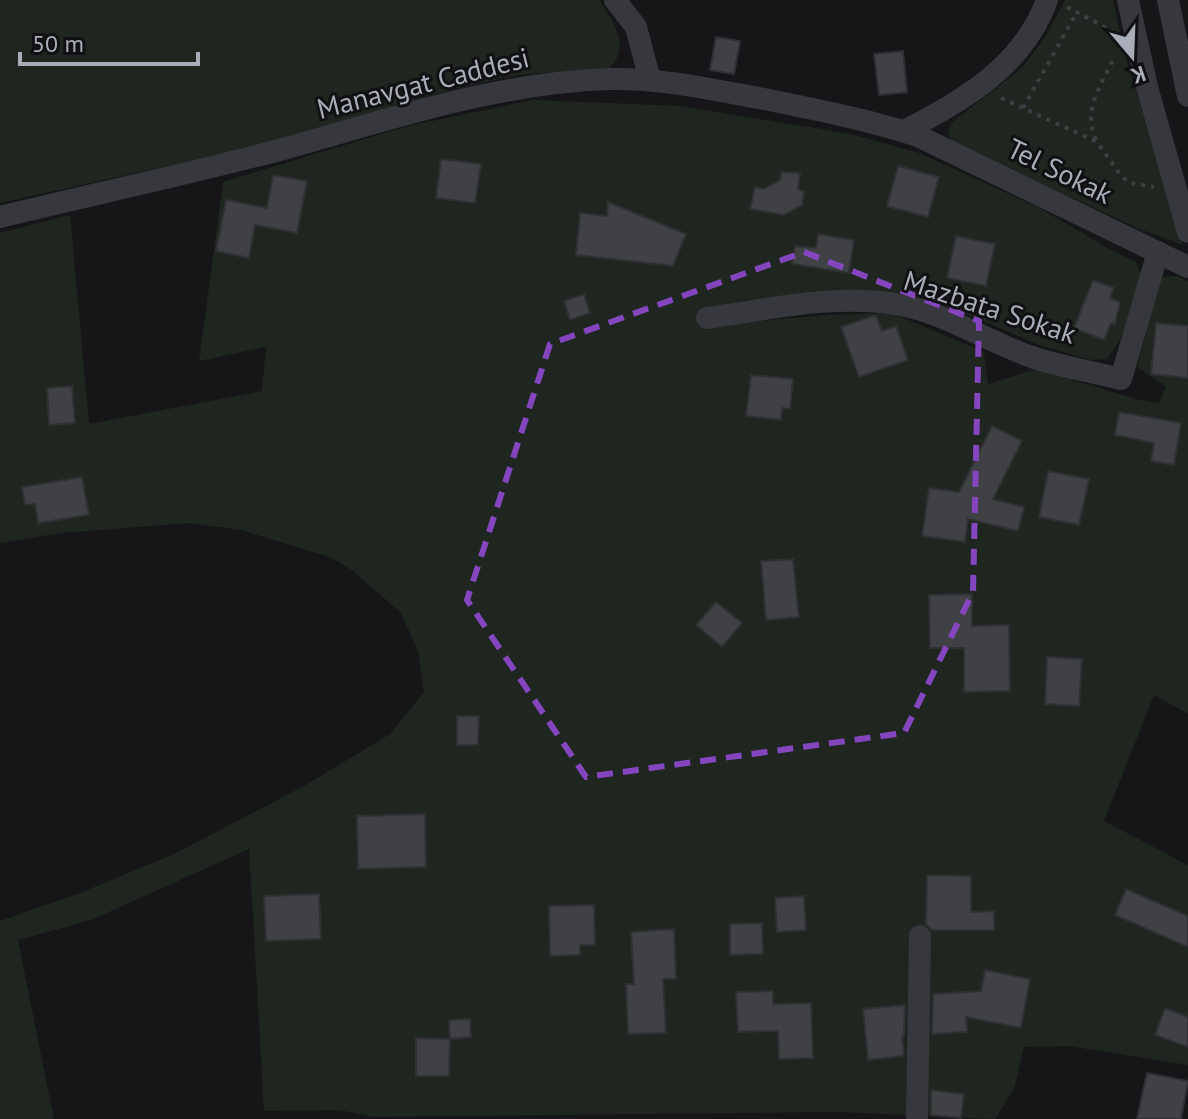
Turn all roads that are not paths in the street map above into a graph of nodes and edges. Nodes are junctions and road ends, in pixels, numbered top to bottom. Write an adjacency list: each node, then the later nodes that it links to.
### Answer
1 (615, 0): 5 (street)
2 (1128, 0): 9 (street)
3 (1168, 0): 6 (street)
4 (1056, 3): 7 (street)
5 (650, 80): 7 (street, Manavgat Caddesi); 8 (street, Manavgat Caddesi)
6 (1188, 96)
7 (904, 131): 10 (street, Tel Sokak)
8 (0, 217)
9 (1188, 232)
10 (1158, 252): 11 (street, Tel Sokak); 12 (street, Mazbata Sokak)
11 (1188, 267)
12 (707, 318)
13 (920, 936): 14 (street)
14 (917, 1119)

